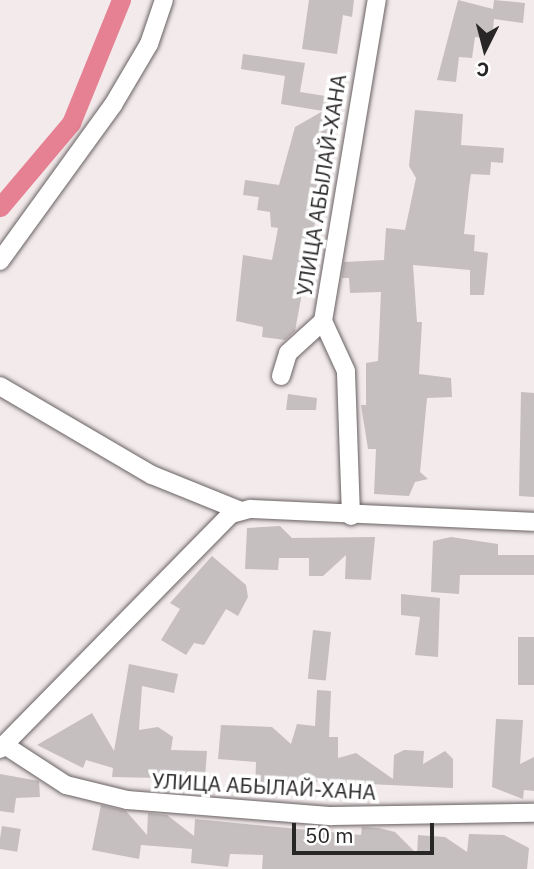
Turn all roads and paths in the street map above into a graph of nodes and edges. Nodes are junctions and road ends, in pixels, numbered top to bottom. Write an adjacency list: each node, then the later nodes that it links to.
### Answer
1 (164, 0): 3 (street)
2 (377, 0): 4 (street, УЛИЦА АБЫЛАЙ-ХАНА)
3 (0, 261)
4 (323, 321): 5 (street); 8 (street, УЛИЦА АБЫЛАЙ-ХАНА)
5 (281, 376)
6 (3, 384): 7 (street)
7 (242, 511): 8 (street); 10 (street, УЛИЦА АБЫЛАЙ-ХАНА)
8 (351, 516): 9 (street)
9 (534, 522)
10 (3, 747): 11 (street, УЛИЦА АБЫЛАЙ-ХАНА)
11 (534, 813)

